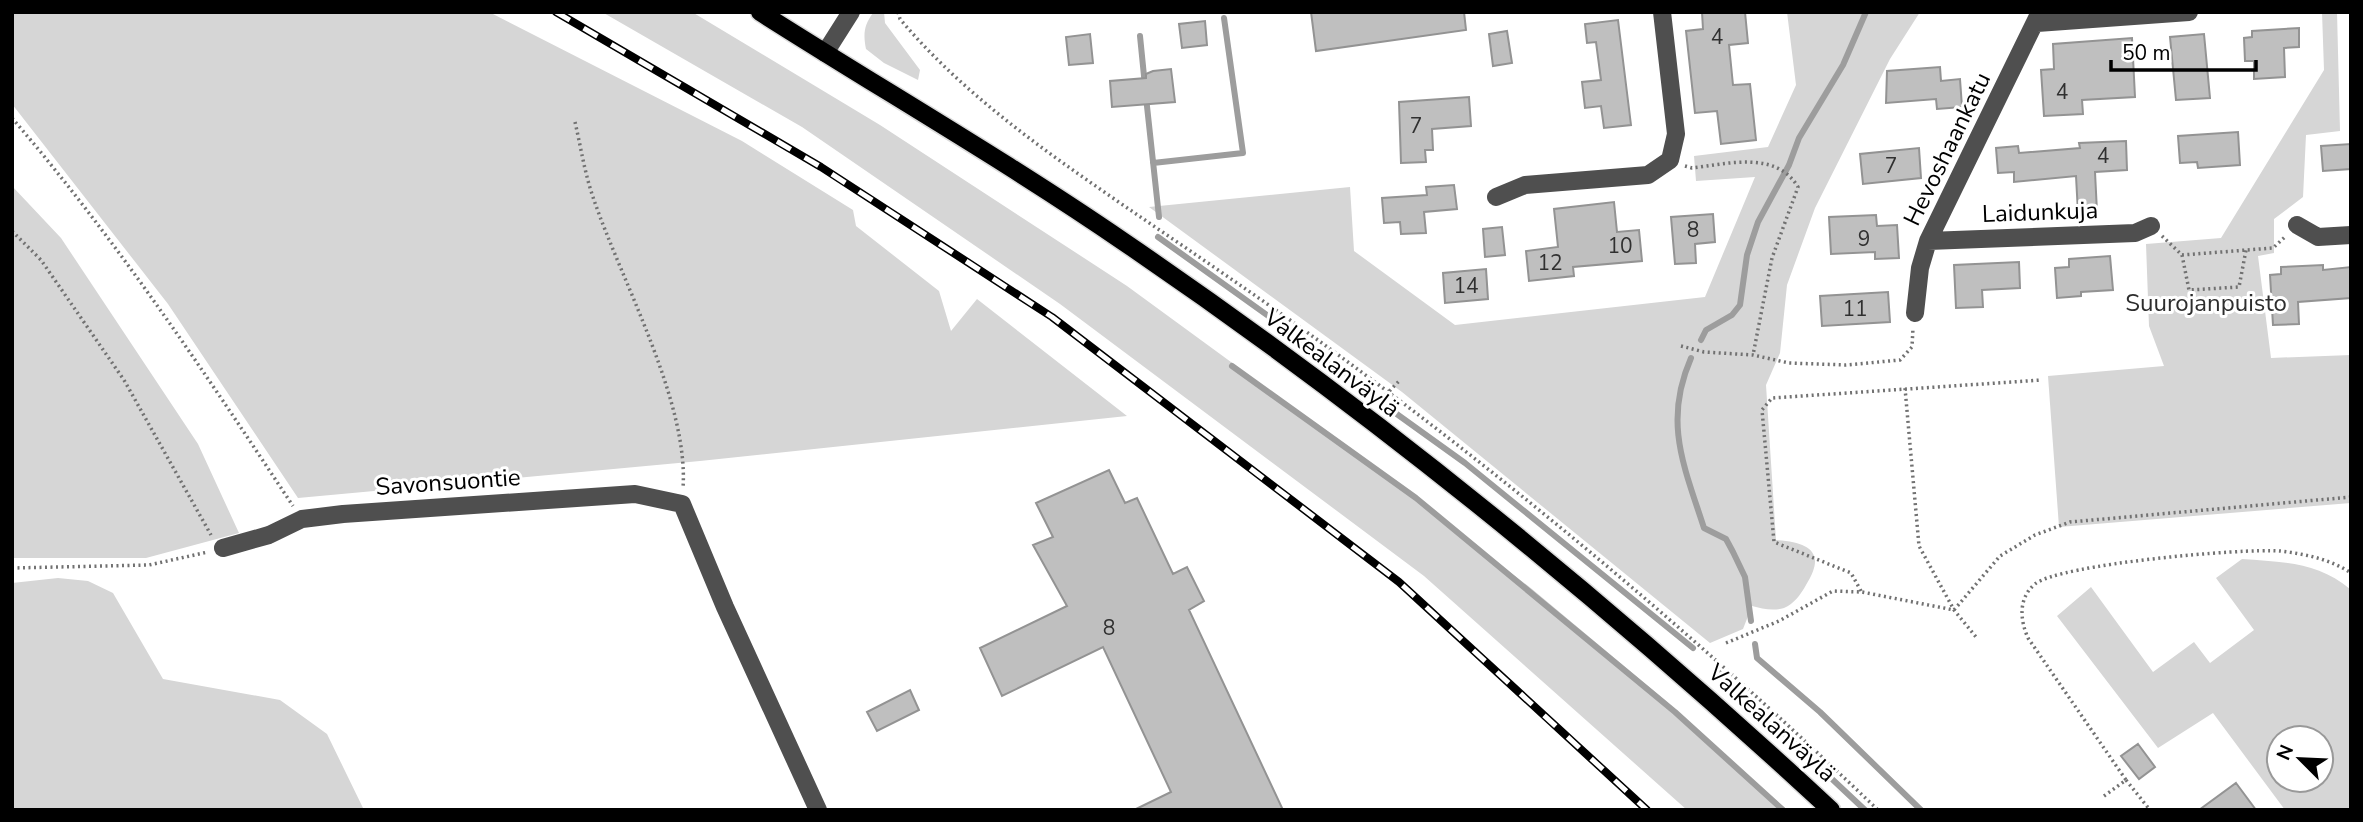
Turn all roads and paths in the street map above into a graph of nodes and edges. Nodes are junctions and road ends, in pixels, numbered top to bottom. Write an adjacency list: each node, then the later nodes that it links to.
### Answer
1 (760, 12): 7 (main road, Valkealanväylä)
2 (851, 12): 7 (street)
3 (898, 12): 25 (path)
4 (1662, 12): 10 (street)
5 (2189, 12): 6 (street)
6 (2038, 18): 16 (street, Hevoshaankatu)
7 (825, 53): 26 (main road, Valkealanväylä)
8 (12, 118): 29 (path)
9 (575, 122): 28 (path)
10 (1670, 160): 11 (street); 21 (path)
11 (1496, 197)
12 (2297, 225): 15 (street); 17 (path)
13 (2151, 226): 16 (street, Laidunkuja); 18 (path)
14 (12, 230): 30 (path)
15 (2351, 235)
16 (1928, 241): 19 (street, Hevoshaankatu)
17 (2246, 250): 18 (path); 18 (path)
18 (2182, 255)
19 (1915, 313): 21 (path)
20 (1681, 346): 21 (path)
21 (1753, 355)
22 (1400, 380): 25 (path)
23 (2042, 380): 24 (path)
24 (1905, 388): 33 (path); 34 (path)
25 (1388, 393): 26 (path); 41 (path)
26 (1366, 419): 40 (main road, Valkealanväylä)
27 (2351, 497): 34 (path)
28 (682, 504): 29 (street, Savonsuontie); 39 (street)
29 (302, 519): 30 (street, Savonsuontie)
30 (223, 548): 31 (path)
31 (12, 568)
32 (2351, 573): 37 (path)
33 (1862, 592): 34 (path); 36 (path)
34 (1954, 610): 35 (path)
35 (1976, 637)
36 (1726, 643)
37 (2126, 780): 38 (path); 42 (path)
38 (2104, 796)
39 (818, 810)
40 (1831, 810)
41 (1878, 810)
42 (2150, 810)

